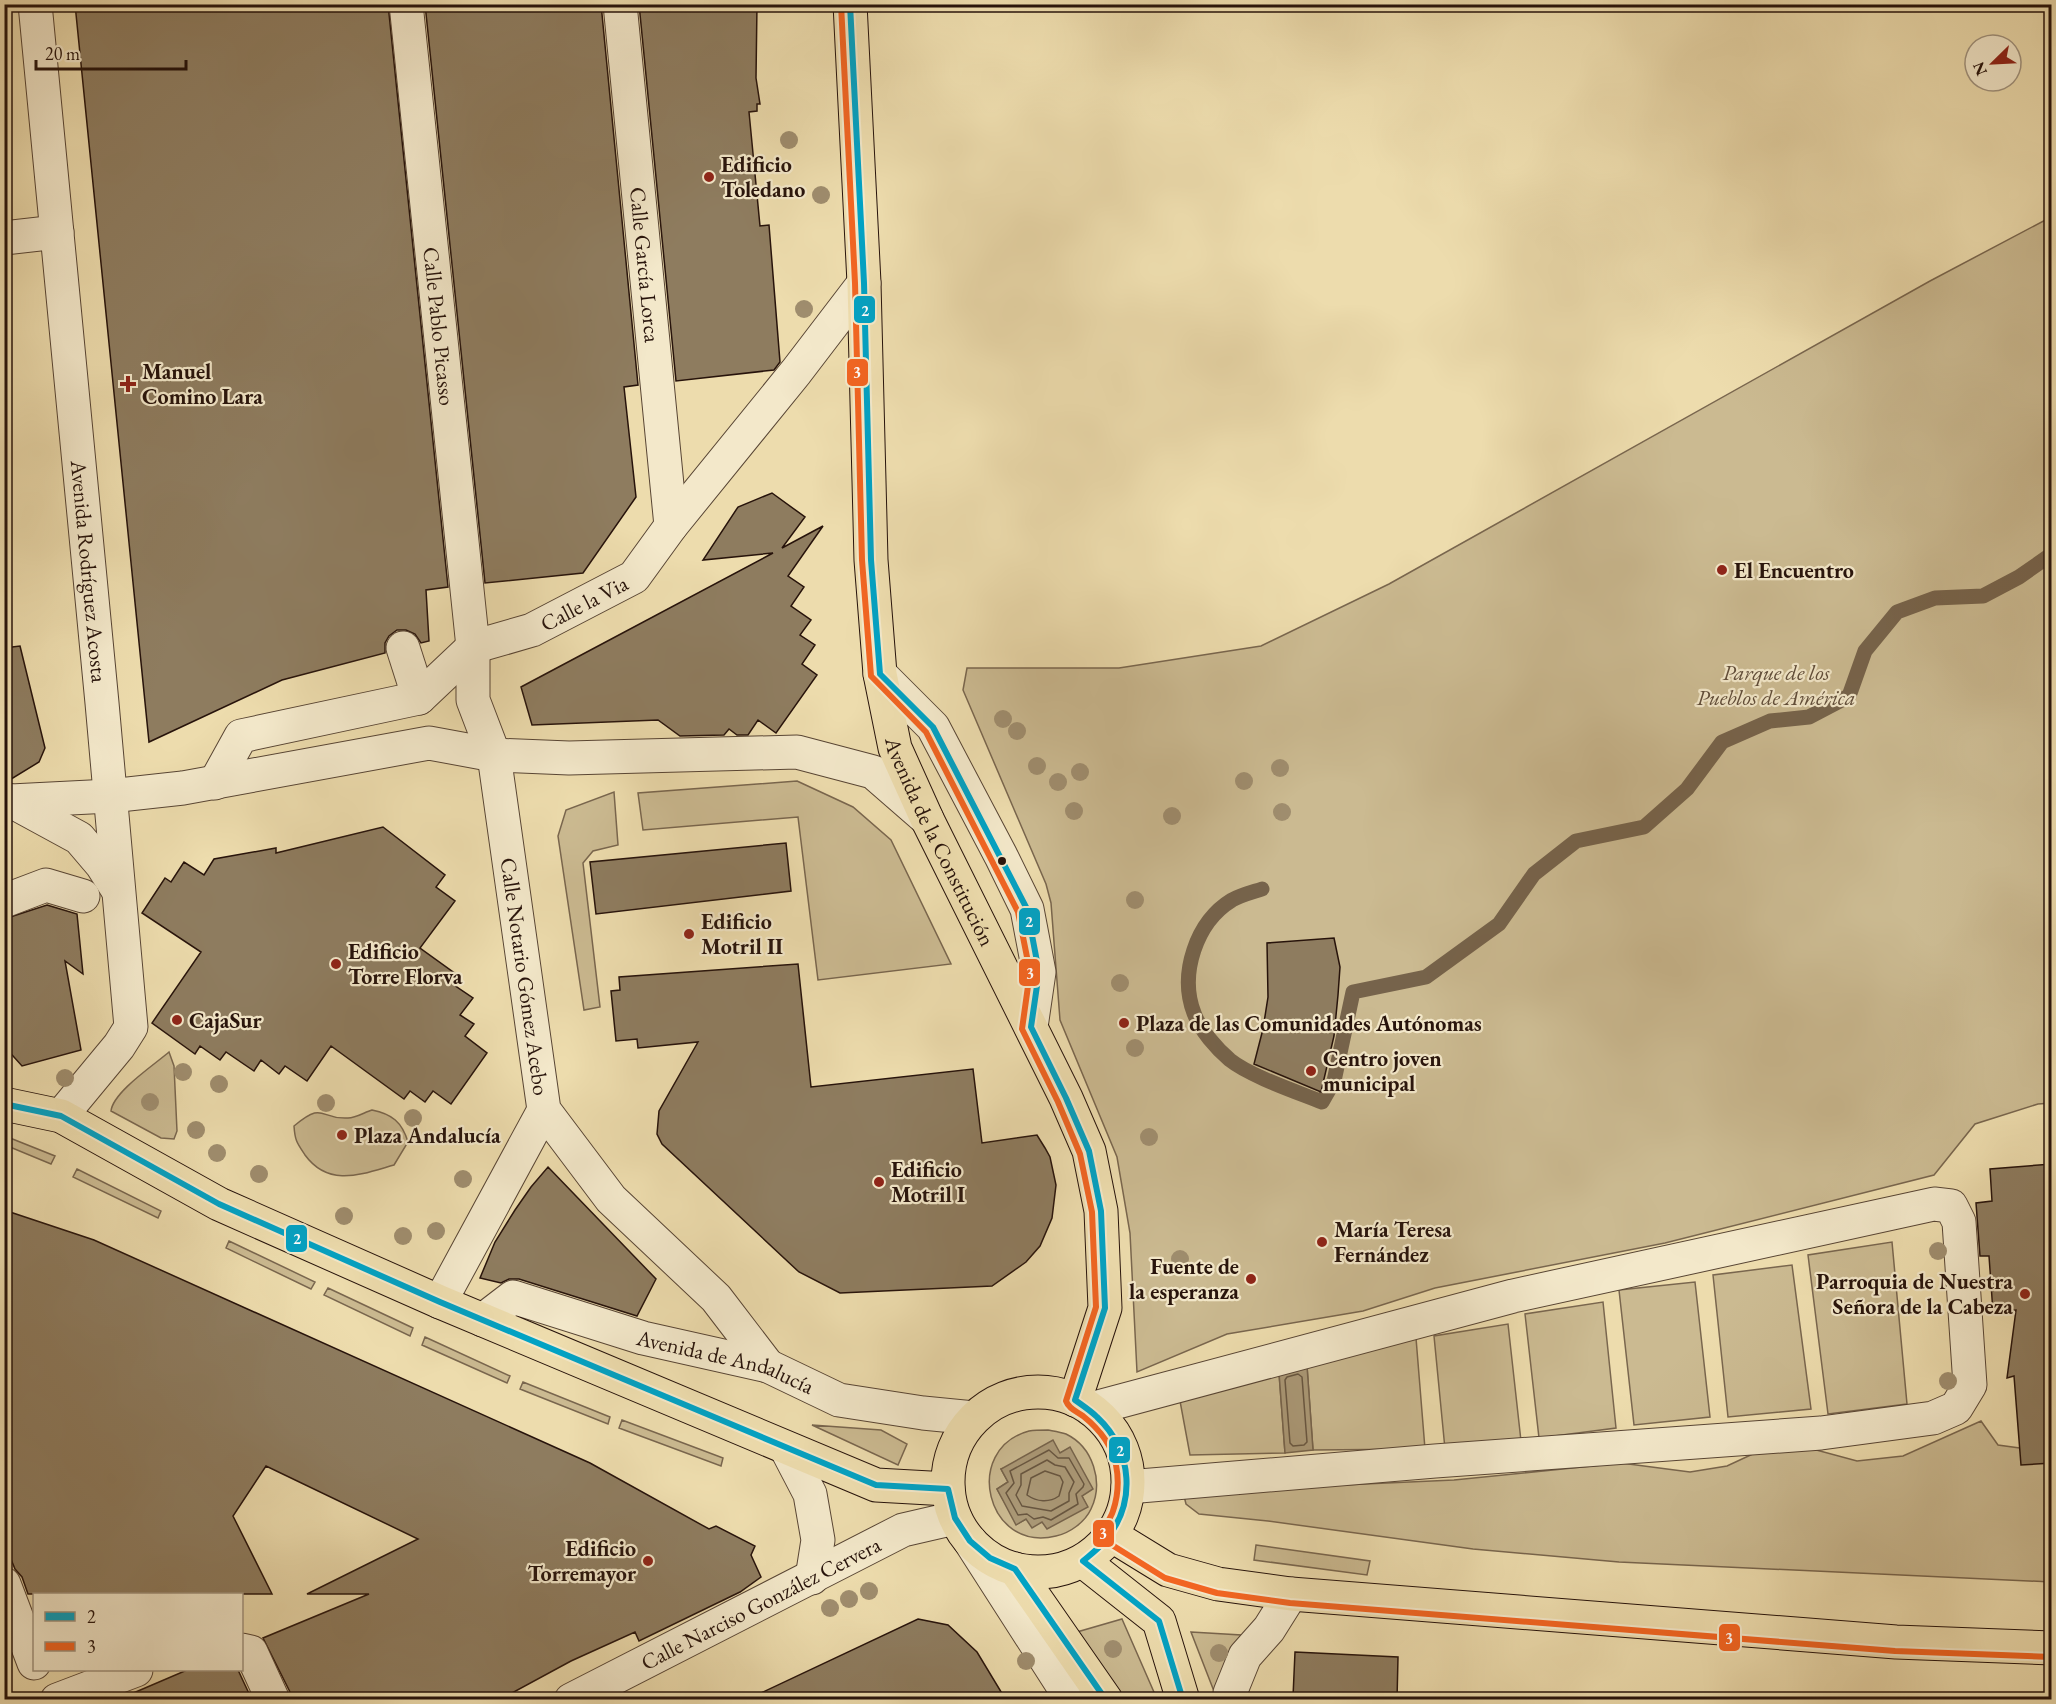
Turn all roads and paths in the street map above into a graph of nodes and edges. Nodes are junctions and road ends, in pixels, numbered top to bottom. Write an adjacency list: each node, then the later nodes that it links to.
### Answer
1 (35, 4): 5 (street, Avenida Rodríguez Acosta)
2 (406, 4): 10 (street, Calle Pablo Picasso)
3 (620, 4): 8 (street, Calle García Lorca)
4 (850, 4): 7 (main road, Avenida de la Constitución)
5 (57, 231): 6 (street); 15 (street, Avenida Rodríguez Acosta)
6 (4, 238)
7 (864, 282): 8 (street, Calle la Via); 11 (main road, Avenida de la Constitución)
8 (671, 526): 10 (street, Calle la Via)
9 (403, 648): 12 (street)
10 (473, 648): 12 (street, Calle la Via); 13 (street, Calle Notario Gómez Acebo)
11 (880, 674): 17 (main road, Avenida de la Constitución); 21 (street)
12 (418, 698): 14 (street)
13 (494, 755): 14 (street); 17 (street); 23 (street, Calle Notario Gómez Acebo)
14 (215, 783): 15 (street)
15 (110, 796): 16 (street); 18 (street, Avenida Rodríguez Acosta)
16 (8, 800): 18 (street)
17 (927, 819): 21 (main road, Avenida de la Constitución)
18 (119, 891): 24 (street, Avenida Rodríguez Acosta)
19 (83, 896): 20 (street)
20 (4, 901)
21 (1031, 1027): 28 (main road, Avenida de la Constitución)
22 (4, 1104): 24 (main road, Avenida de Andalucía)
23 (544, 1110): 25 (street); 27 (street, Calle Notario Gómez Acebo)
24 (61, 1116): 25 (main road, Avenida de Andalucía)
25 (440, 1302): 26 (main road, Avenida de Andalucía)
26 (483, 1320): 27 (street, Avenida de Andalucía); 30 (main road, Avenida de Andalucía)
27 (768, 1366): 29 (street, Avenida de Andalucía)
28 (1083, 1405): 29 (main road); 31 (main road); 31 (street)
29 (974, 1418): 32 (main road)
30 (786, 1448): 32 (main road, Avenida de Andalucía); 36 (street)
31 (1128, 1487): 33 (main road)
32 (958, 1516): 35 (main road); 36 (street, Calle Narciso González Cervera); 48 (street)
33 (1111, 1535): 34 (main road); 38 (main road)
34 (1083, 1561): 35 (main road); 50 (main road)
35 (1015, 1569): 49 (main road)
36 (812, 1578): 47 (street, Calle Narciso González Cervera)
37 (4, 1584): 41 (street)
38 (1291, 1593): 39 (main road); 51 (street)
39 (2052, 1648)
40 (243, 1650): 46 (street)
41 (33, 1660)
42 (37, 1671): 44 (street)
43 (133, 1671): 45 (street)
44 (48, 1700)
45 (57, 1700)
46 (273, 1700)
47 (571, 1700)
48 (1072, 1700)
49 (1106, 1700)
50 (1182, 1700)
51 (1232, 1700)

